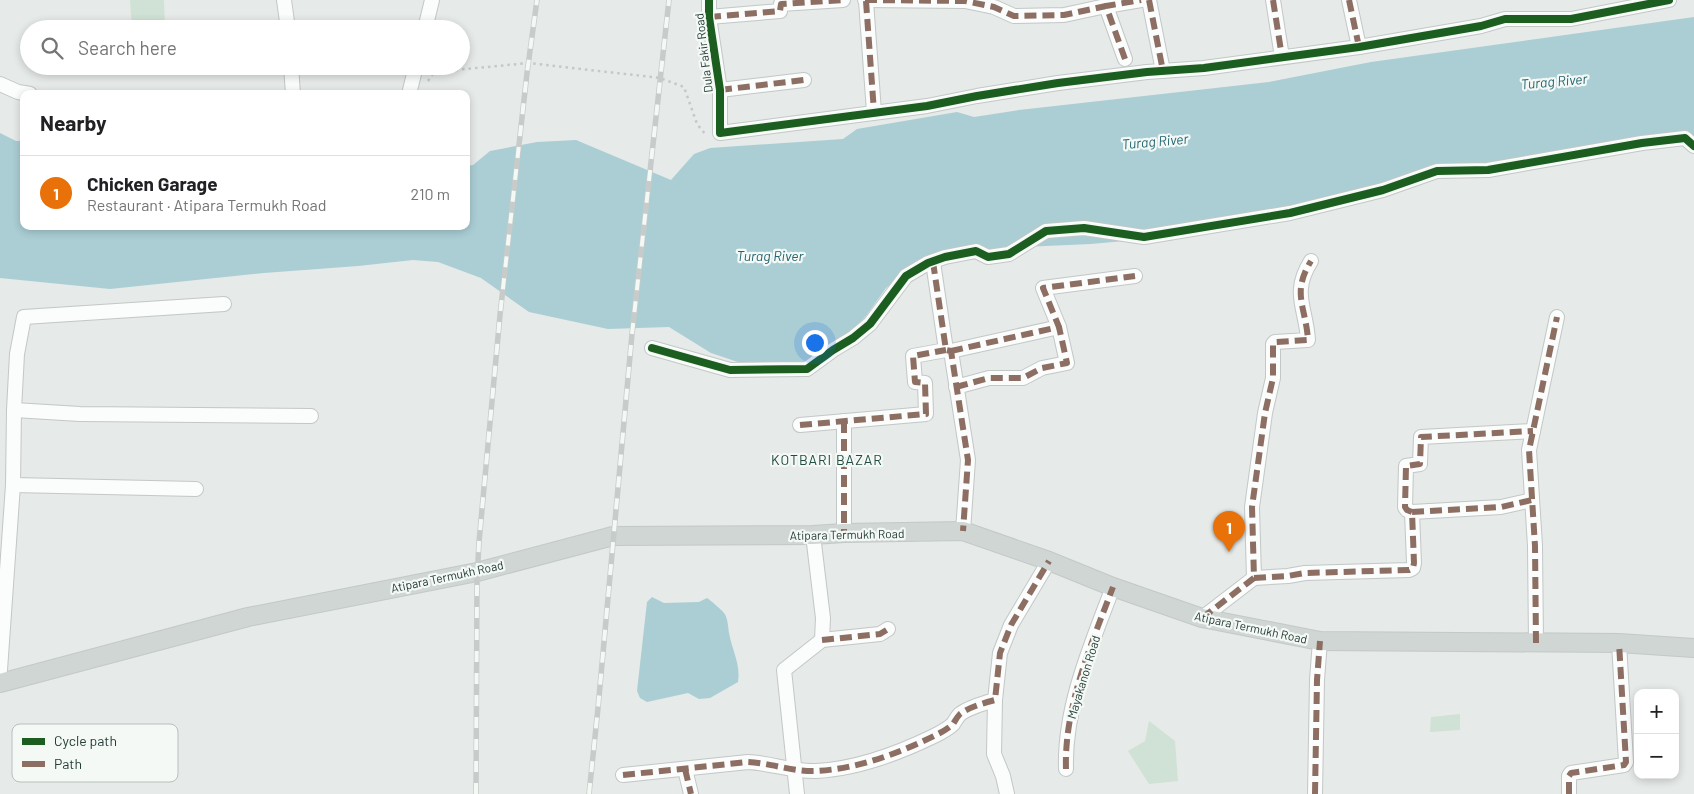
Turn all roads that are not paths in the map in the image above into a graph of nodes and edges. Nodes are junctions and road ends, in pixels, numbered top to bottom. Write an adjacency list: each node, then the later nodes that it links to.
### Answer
1 (284, 0): 16 (street)
2 (432, 0): 17 (street)
3 (709, 0): 15 (street, Dula Fakir Road)
4 (843, 0): 12 (street)
5 (866, 0): 11 (street); 30 (street)
6 (1141, 0): 14 (street)
7 (1149, 0): 21 (street)
8 (1273, 0): 19 (street)
9 (1349, 0): 18 (street)
10 (1669, 0): 13 (street)
11 (965, 1): 14 (street)
12 (788, 2): 15 (street)
13 (1615, 4): 18 (street)
14 (1106, 6): 20 (street)
15 (708, 17): 28 (street, Dula Fakir Road)
16 (287, 20)
17 (427, 20)
18 (1359, 47): 19 (street)
19 (1282, 57): 21 (street)
20 (1125, 59)
21 (1163, 71): 30 (street)
22 (292, 75): 26 (street)
23 (414, 75): 27 (street)
24 (804, 80): 28 (street)
25 (0, 84): 29 (street)
26 (293, 90)
27 (410, 90)
28 (720, 90): 30 (street, Dula Fakir Road)
29 (20, 92)
30 (874, 112)
31 (1694, 146): 33 (street)
32 (1311, 261): 54 (street)
33 (933, 262): 38 (street); 39 (street)
34 (1135, 276): 37 (street)
35 (224, 304): 41 (street)
36 (1557, 317): 45 (street)
37 (1059, 327): 39 (street); 40 (street)
38 (652, 348)
39 (949, 351): 40 (street); 43 (street)
40 (956, 386): 50 (street)
41 (14, 410): 42 (street); 46 (street)
42 (311, 416)
43 (844, 421): 44 (street); 51 (street)
44 (800, 425)
45 (1533, 431): 48 (street); 49 (street)
46 (13, 484): 47 (street); 63 (street)
47 (196, 489)
48 (1532, 500): 49 (street); 60 (street)
49 (1412, 512): 54 (street)
50 (963, 531): 51 (main road, Atipara Termukh Road); 53 (main road, Atipara Termukh Road)
51 (844, 533): 52 (main road, Atipara Termukh Road)
52 (812, 535): 58 (street); 64 (main road, Atipara Termukh Road)
53 (1049, 561): 55 (main road, Atipara Termukh Road); 65 (street)
54 (1254, 578): 56 (street)
55 (1113, 587): 56 (main road, Atipara Termukh Road); 68 (street, Mayakanon Road)
56 (1202, 618): 59 (main road, Atipara Termukh Road)
57 (888, 629): 58 (street)
58 (822, 640): 67 (street)
59 (1320, 642): 60 (main road, Atipara Termukh Road); 73 (street)
60 (1536, 643): 61 (main road, Atipara Termukh Road)
61 (1619, 643): 62 (main road, Atipara Termukh Road); 74 (street)
62 (1694, 648)
63 (0, 670)
64 (0, 683)
65 (995, 700): 67 (street); 72 (street)
66 (685, 769): 67 (street); 69 (street); 70 (street)
67 (795, 769): 71 (street)
68 (1066, 769)
69 (623, 775)
70 (691, 794)
71 (797, 794)
72 (1007, 794)
73 (1315, 794)
74 (1569, 794)

